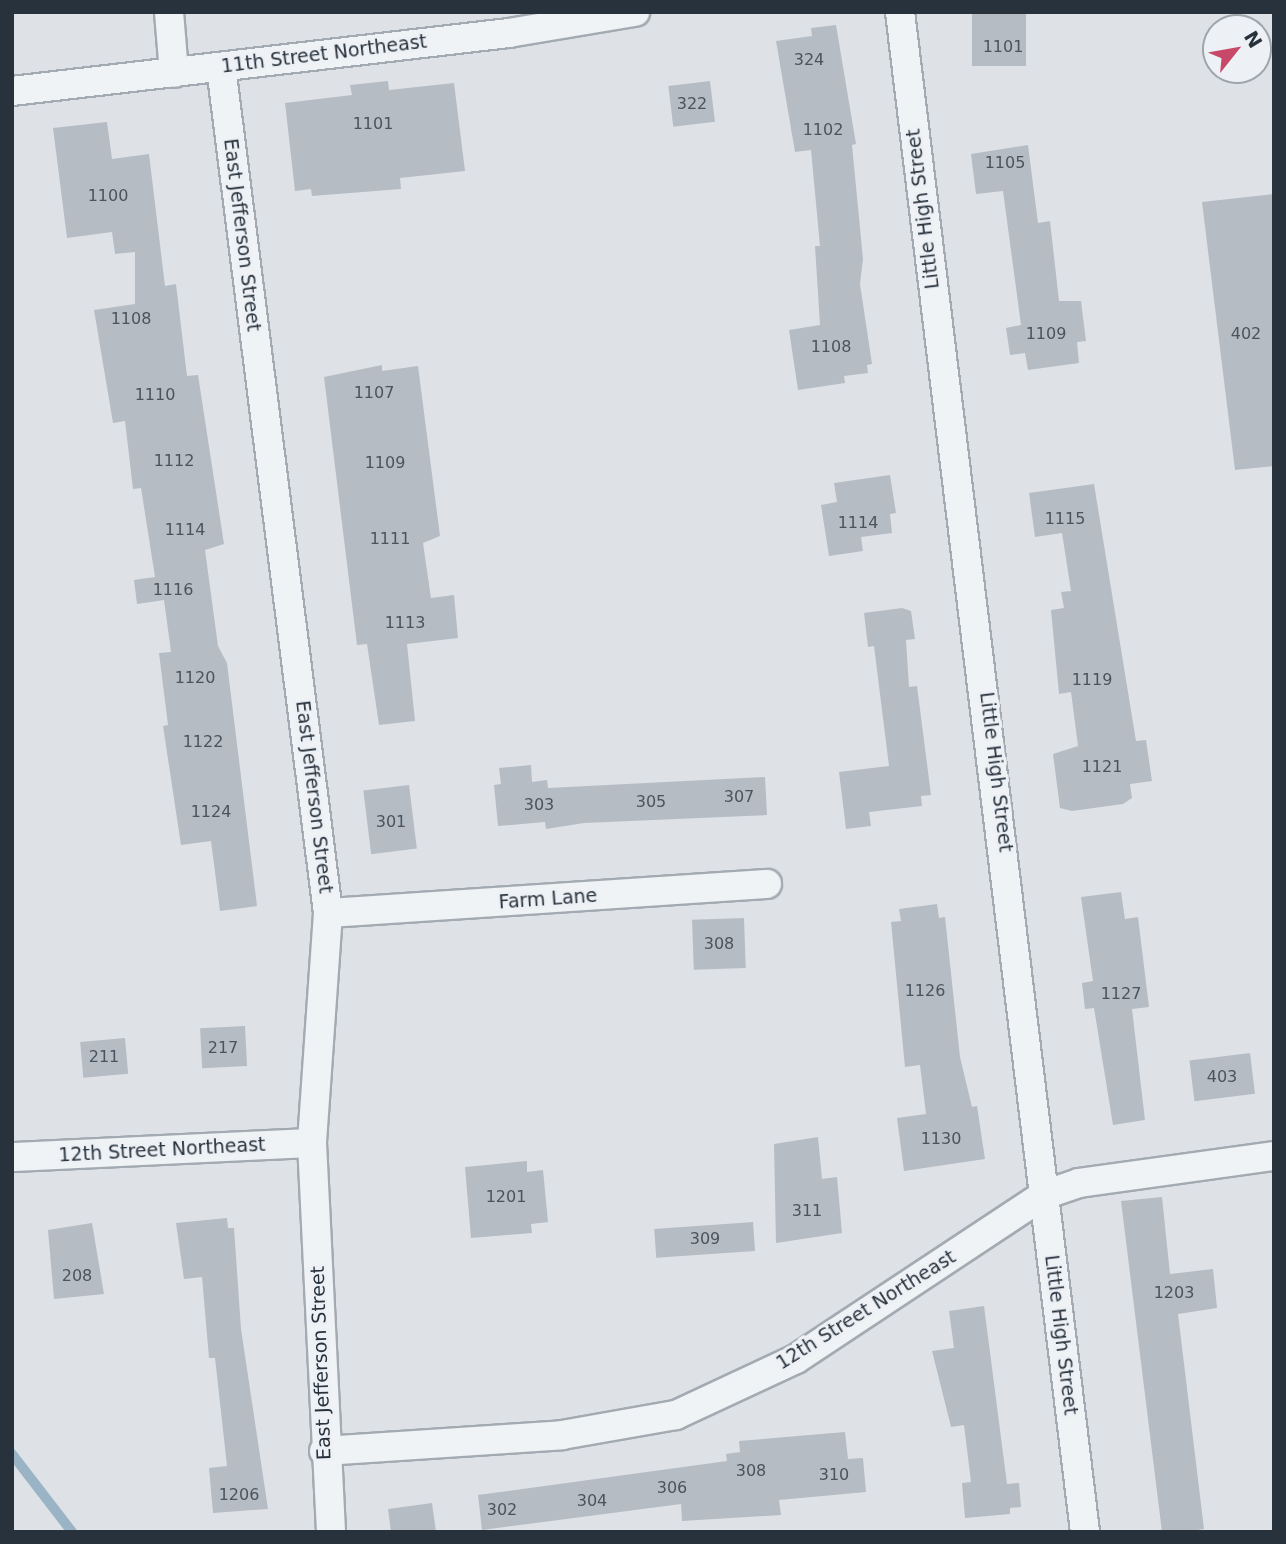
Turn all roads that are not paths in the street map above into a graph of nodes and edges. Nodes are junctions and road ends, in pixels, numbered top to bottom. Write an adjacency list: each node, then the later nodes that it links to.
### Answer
1 (169, 12): 5 (street)
2 (635, 12): 4 (street, 11th Street Northeast)
3 (900, 12): 12 (street, Little High Street)
4 (221, 67): 5 (street, 11th Street Northeast); 8 (street, East Jefferson Street)
5 (174, 73): 6 (street, 11th Street Northeast)
6 (12, 91)
7 (767, 884): 8 (street, Farm Lane)
8 (328, 913): 9 (street, East Jefferson Street)
9 (312, 1143): 11 (street, 12th Street Northeast); 13 (street, East Jefferson Street)
10 (1274, 1156): 12 (street, 12th Street Northeast)
11 (12, 1157)
12 (1044, 1195): 13 (street, 12th Street Northeast); 15 (street, Little High Street)
13 (324, 1451): 14 (street, East Jefferson Street)
14 (331, 1532)
15 (1085, 1532)

